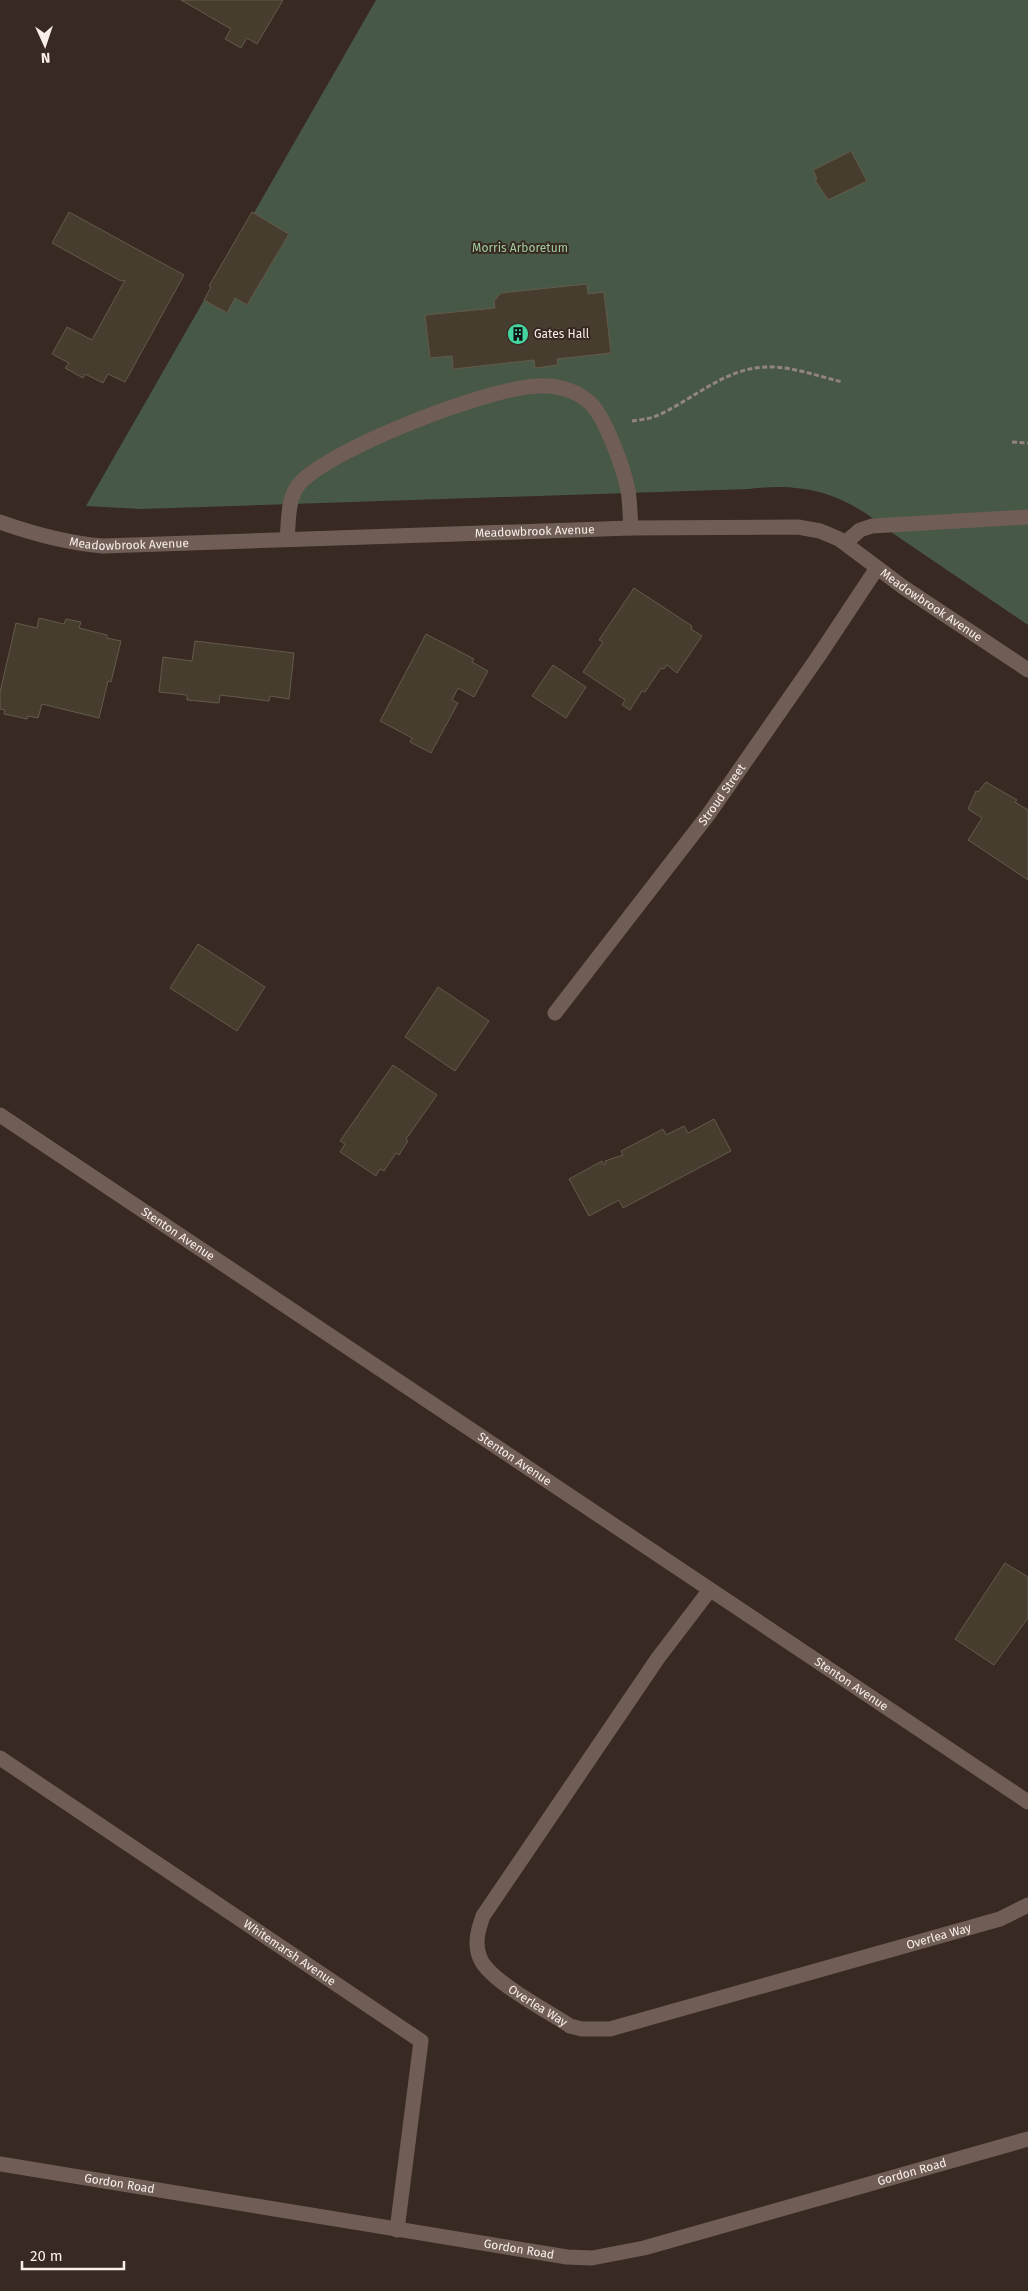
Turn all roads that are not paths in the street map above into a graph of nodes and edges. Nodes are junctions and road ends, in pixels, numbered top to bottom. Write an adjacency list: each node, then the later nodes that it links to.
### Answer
1 (1028, 517): 5 (street)
2 (0, 522): 4 (street, Meadowbrook Avenue)
3 (631, 528): 4 (street, Meadowbrook Avenue); 4 (street); 5 (street, Meadowbrook Avenue)
4 (287, 539)
5 (845, 543): 6 (street, Meadowbrook Avenue)
6 (877, 568): 7 (street, Meadowbrook Avenue); 8 (street, Stroud Street)
7 (1028, 670)
8 (555, 1014)
9 (0, 1115): 10 (street, Stenton Avenue)
10 (709, 1590): 12 (street, Stenton Avenue); 13 (street, Overlea Way)
11 (0, 1758): 16 (street, Whitemarsh Avenue)
12 (1028, 1802)
13 (1028, 1905)
14 (1028, 2139): 16 (street, Gordon Road)
15 (0, 2164): 16 (street, Gordon Road)
16 (397, 2230)

